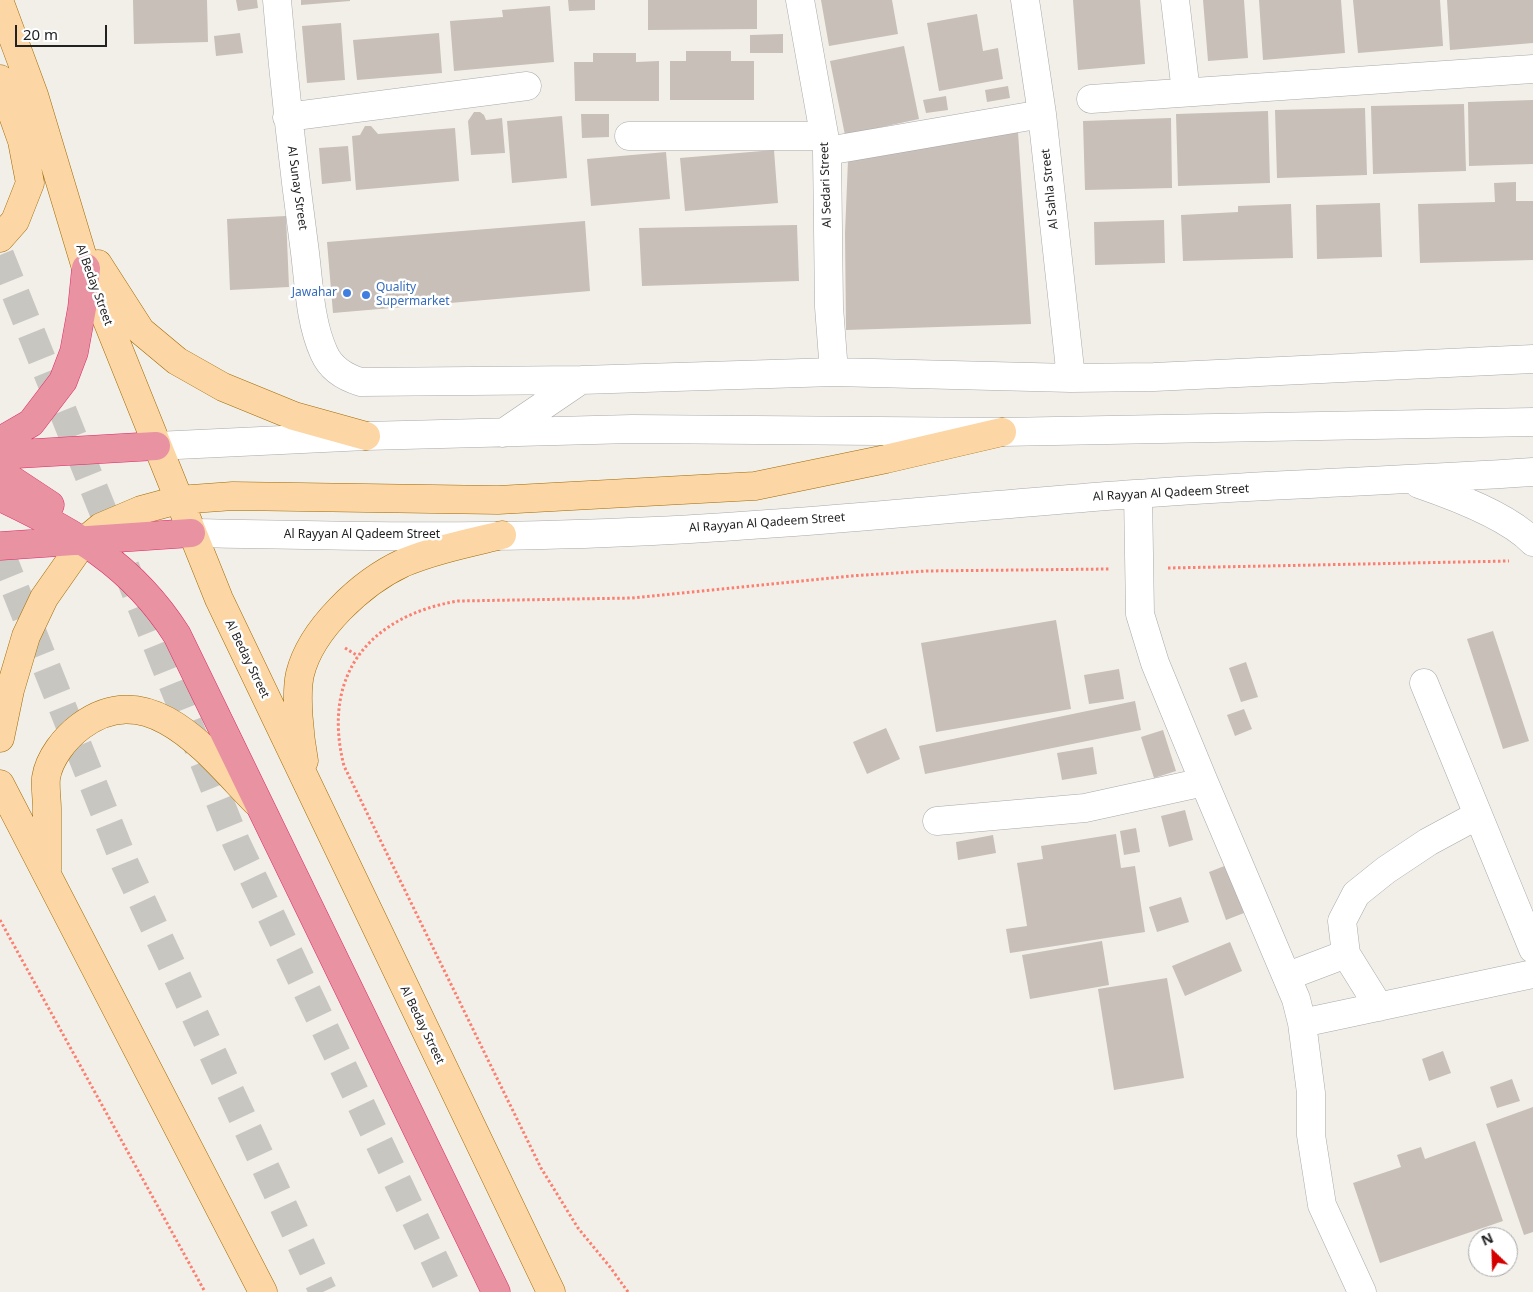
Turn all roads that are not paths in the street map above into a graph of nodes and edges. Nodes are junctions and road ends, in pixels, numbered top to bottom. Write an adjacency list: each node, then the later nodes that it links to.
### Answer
1 (277, 0): 12 (street, Al Sunay Street)
2 (800, 0): 14 (street, Al Sedari Street)
3 (1026, 0): 11 (street, Al Sahla Street)
4 (1175, 0): 9 (street)
5 (0, 3): 15 (main road, Al Beday Street)
6 (1533, 69): 9 (street)
7 (0, 79): 16 (main road)
8 (527, 86): 12 (street)
9 (1186, 92): 10 (street)
10 (1091, 99)
11 (1042, 114): 14 (street); 20 (street, Al Sahla Street)
12 (287, 117): 21 (street, Al Sunay Street)
13 (629, 136): 14 (street)
14 (825, 144): 19 (street, Al Sedari Street)
15 (64, 194): 17 (main road, Al Beday Street); 25 (main road)
16 (0, 238)
17 (86, 268): 26 (highway); 27 (main road, Al Beday Street)
18 (1533, 359): 20 (street)
19 (834, 372): 20 (street); 21 (street)
20 (1070, 378)
21 (581, 380): 24 (street)
22 (1533, 422): 23 (street)
23 (1002, 432): 24 (street); 34 (main road)
24 (503, 433): 25 (street)
25 (366, 436): 27 (street)
26 (0, 441)
27 (156, 446): 28 (highway); 34 (main road, Al Beday Street)
28 (0, 455)
29 (0, 472): 36 (highway)
30 (1533, 472): 31 (street, Al Rayyan Al Qadeem Street)
31 (1408, 481): 32 (street, Al Rayyan Al Qadeem Street); 38 (street)
32 (1138, 494): 37 (street, Al Rayyan Al Qadeem Street); 42 (street)
33 (0, 497): 36 (highway)
34 (178, 500): 35 (main road, Al Beday Street); 36 (main road)
35 (191, 533): 36 (highway, Al Rayyan Al Qadeem Street); 37 (street, Al Rayyan Al Qadeem Street); 44 (main road, Al Beday Street)
36 (93, 534): 39 (highway, Al Rayyan Al Qadeem Street); 41 (main road); 45 (highway)
37 (502, 535): 44 (main road)
38 (1533, 542)
39 (0, 546)
40 (1424, 683): 46 (street)
41 (0, 738)
42 (1204, 782): 47 (street); 52 (street)
43 (0, 784): 48 (main road)
44 (310, 790): 57 (main road, Al Beday Street)
45 (259, 805): 48 (main road); 56 (highway)
46 (1478, 815): 49 (street); 50 (street)
47 (937, 822)
48 (47, 874): 55 (main road)
49 (1533, 949)
50 (1346, 954): 52 (street); 53 (street)
51 (1533, 974): 53 (street)
52 (1288, 976): 54 (street)
53 (1379, 1007): 54 (street)
54 (1302, 1023): 58 (street)
55 (263, 1292)
56 (496, 1292)
57 (551, 1292)
58 (1362, 1292)

